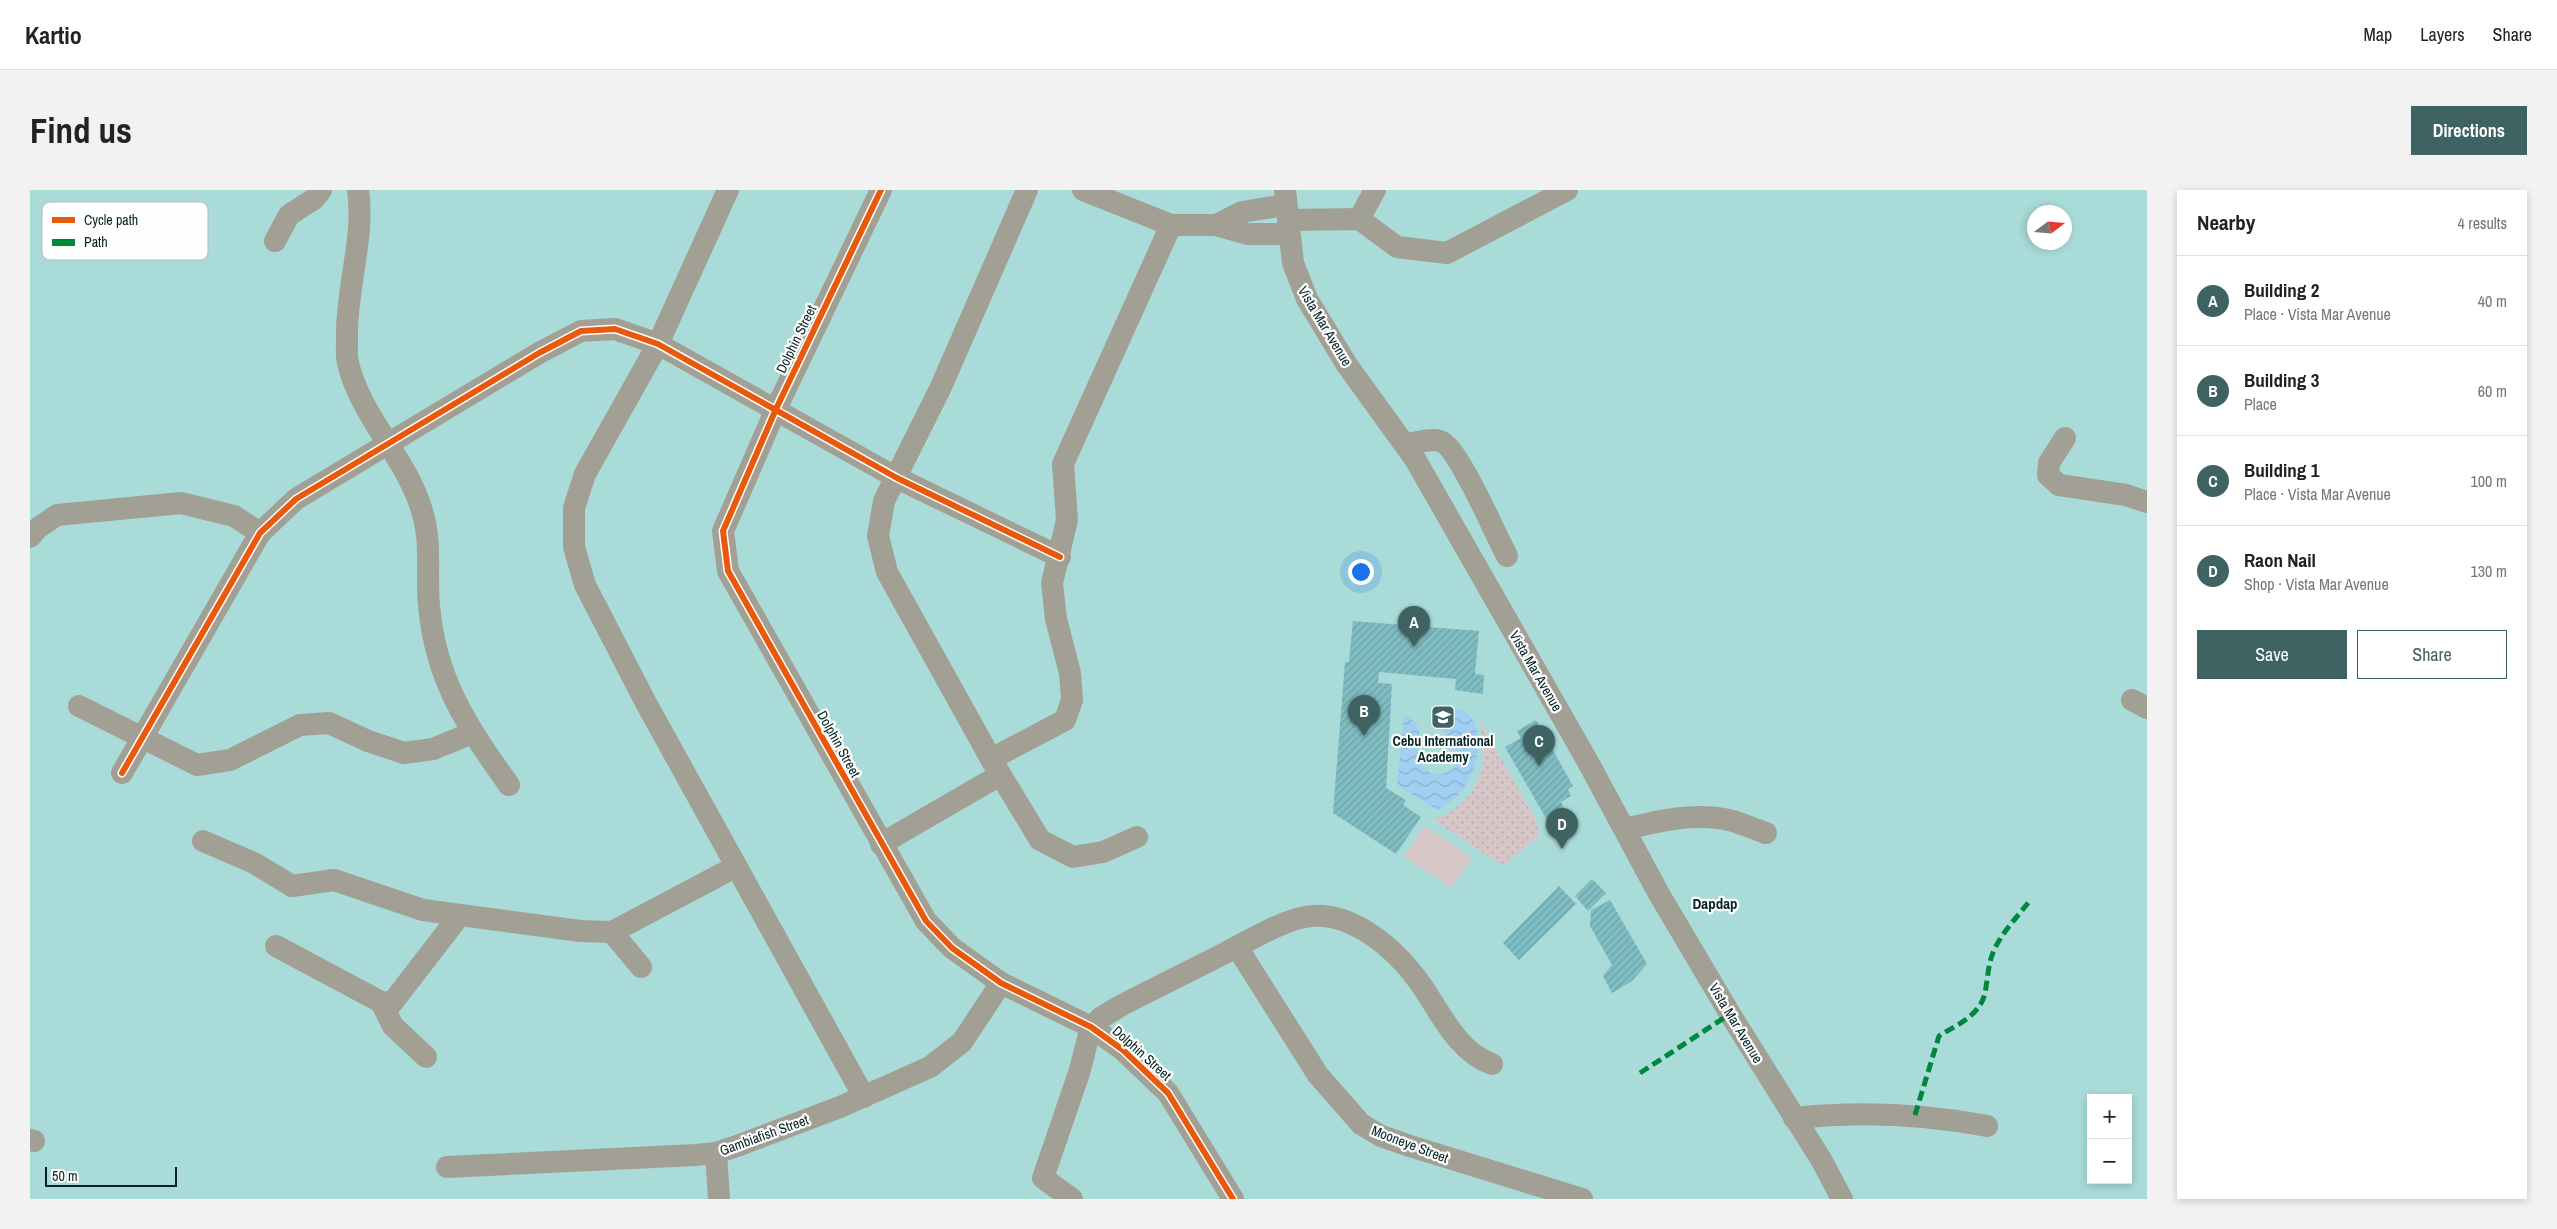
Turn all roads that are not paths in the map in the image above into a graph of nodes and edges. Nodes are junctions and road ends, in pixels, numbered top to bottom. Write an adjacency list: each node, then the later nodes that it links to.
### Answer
1 (321, 190): 13 (street)
2 (358, 190): 17 (street)
3 (728, 190): 14 (street)
4 (881, 190): 15 (street, Dolphin Street)
5 (1027, 190): 19 (street)
6 (1083, 190): 11 (street)
7 (1375, 190): 10 (street)
8 (1567, 190): 10 (street)
9 (1287, 212): 10 (street); 12 (street); 12 (street); 18 (street, Vista Mar Avenue)
10 (1359, 219)
11 (1171, 225): 12 (street); 24 (street)
12 (1216, 225)
13 (274, 241)
14 (658, 344): 15 (street); 17 (street); 36 (street)
15 (776, 409): 19 (street); 35 (street, Dolphin Street)
16 (2065, 438): 20 (street)
17 (386, 444): 21 (street); 26 (street)
18 (1406, 444): 23 (street); 31 (street, Vista Mar Avenue)
19 (897, 478): 24 (street); 28 (street)
20 (2147, 502)
21 (260, 533): 22 (street); 27 (street)
22 (30, 537)
23 (1506, 556)
24 (1060, 557): 28 (street)
25 (79, 706): 27 (street)
26 (472, 733): 27 (street); 30 (street)
27 (142, 737): 29 (street)
28 (996, 767): 33 (street); 35 (street)
29 (122, 773)
30 (509, 785)
31 (1625, 829): 32 (street); 48 (street, Vista Mar Avenue)
32 (1766, 833)
33 (1137, 837)
34 (203, 841): 37 (street)
35 (881, 844): 42 (street, Dolphin Street)
36 (735, 867): 38 (street); 47 (street)
37 (460, 915): 38 (street); 43 (street)
38 (612, 932): 41 (street)
39 (276, 946): 43 (street)
40 (1237, 947): 44 (street); 46 (street); 55 (street, Mooneye Street)
41 (641, 967)
42 (1001, 983): 44 (street, Dolphin Street); 47 (street, Gambiafish Street)
43 (381, 1002): 45 (street)
44 (1091, 1027): 53 (street); 54 (street, Dolphin Street)
45 (426, 1057)
46 (1492, 1064)
47 (864, 1097): 50 (street, Gambiafish Street)
48 (1794, 1118): 49 (street); 56 (street, Vista Mar Avenue)
49 (1987, 1126)
50 (716, 1153): 51 (street, Gambiafish Street); 52 (street)
51 (447, 1167)
52 (720, 1199)
53 (1072, 1199)
54 (1234, 1199)
55 (1582, 1199)
56 (1842, 1199)

